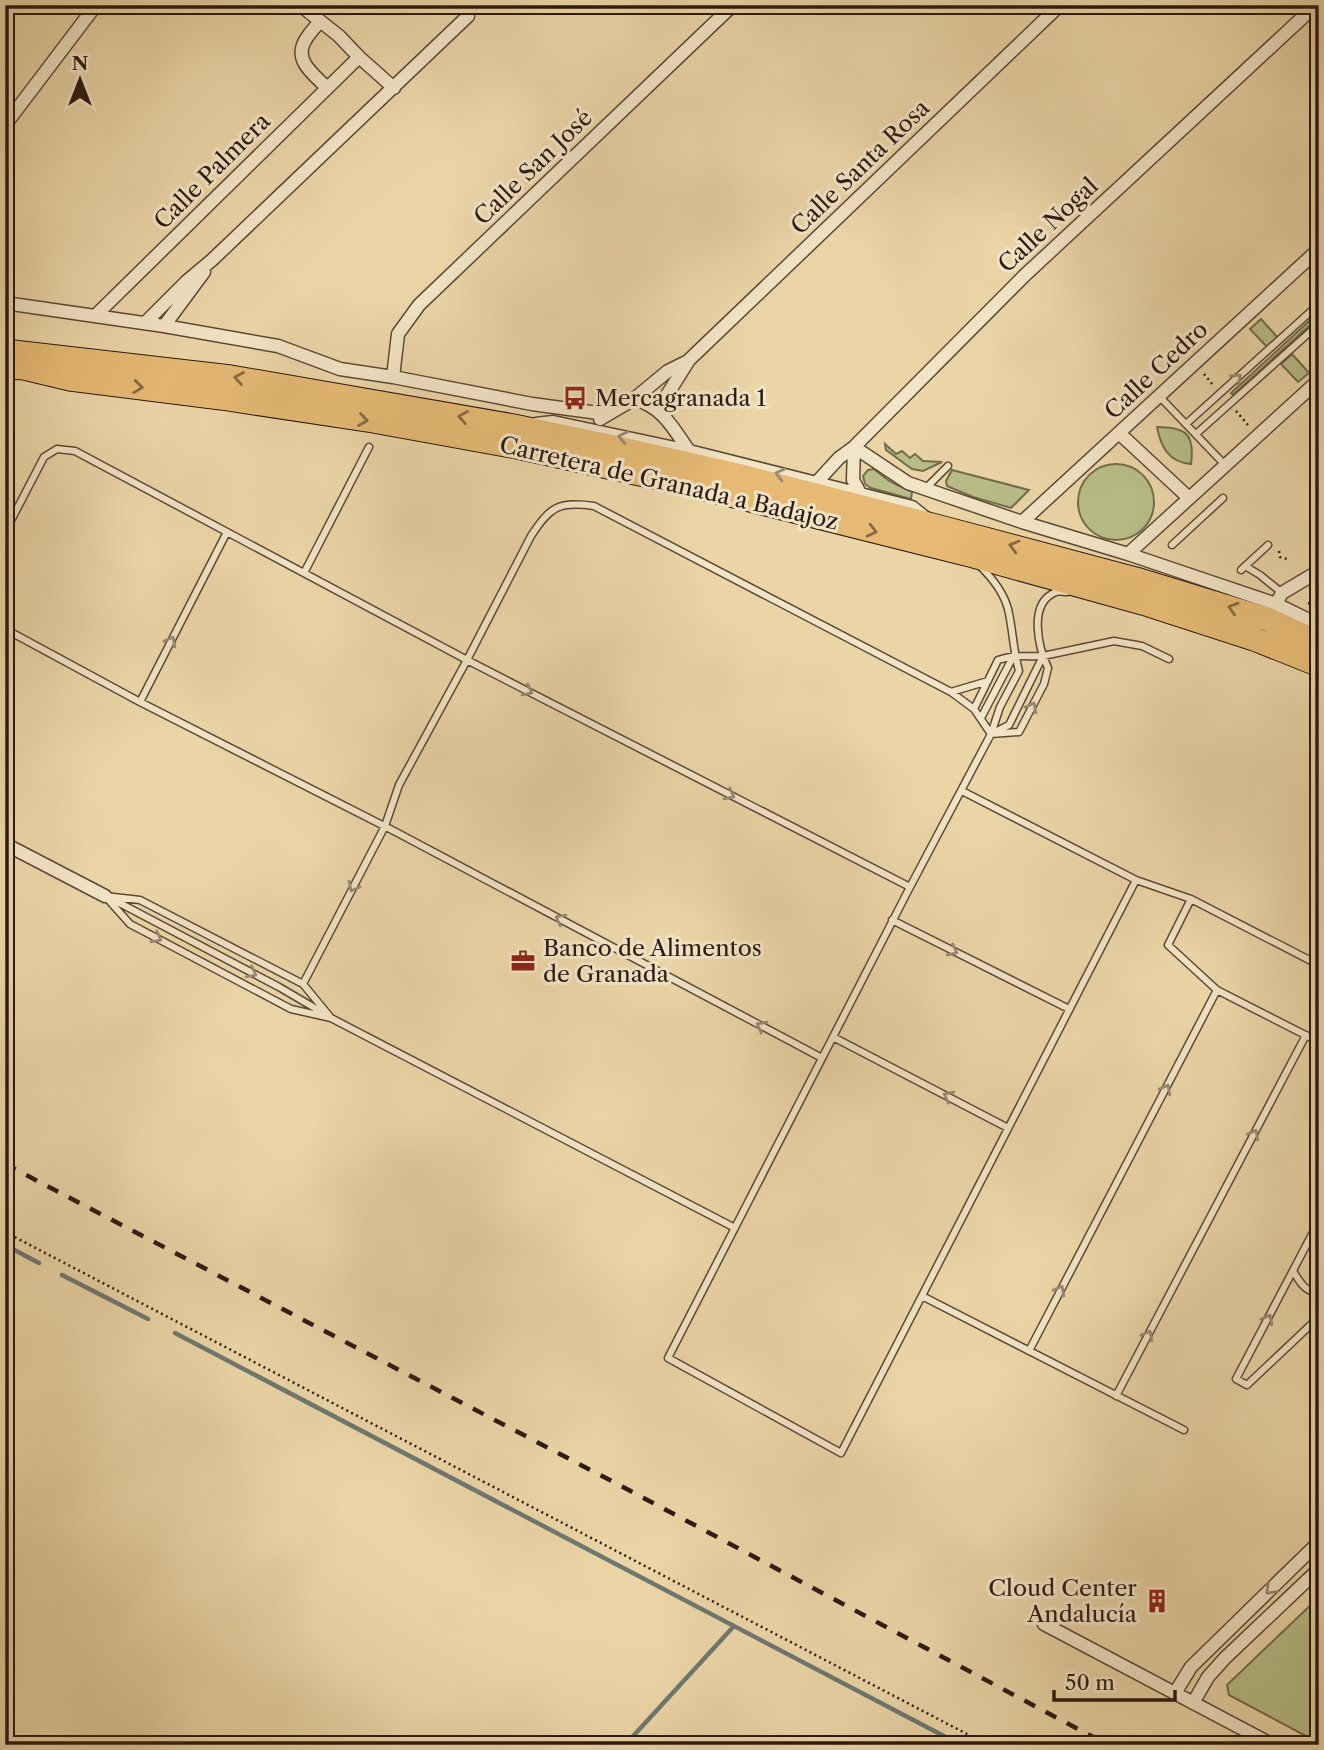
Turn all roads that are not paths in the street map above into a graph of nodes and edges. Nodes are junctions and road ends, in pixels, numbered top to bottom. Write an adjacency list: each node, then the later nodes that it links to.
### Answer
1 (96, 5): 11 (street)
2 (300, 5): 7 (street)
3 (733, 5): 23 (street, Calle San José)
4 (1060, 5): 21 (street, Calle Santa Rosa)
5 (1315, 8): 37 (street, Calle Nogal)
6 (468, 16): 10 (street)
7 (320, 21): 8 (street); 9 (street)
8 (359, 57): 9 (street, Calle Palmera); 10 (street)
9 (327, 88): 16 (street, Calle Palmera)
10 (394, 88): 13 (street)
11 (5, 125)
12 (1319, 249): 27 (street, Calle Cedro)
13 (212, 260): 17 (street); 19 (street)
14 (5, 303): 16 (street)
15 (1319, 304): 31 (lane, one-way to 15)
16 (96, 316): 17 (street)
17 (145, 323): 19 (street)
18 (1319, 324): 35 (lane)
19 (164, 326): 23 (street)
20 (5, 351): 32 (highway, Carretera de Granada a Badajoz, one-way to 20)
21 (689, 360): 28 (street, Calle Santa Rosa); 30 (street, Calle Santa Rosa)
22 (5, 367): 25 (highway, Carretera de Granada a Badajoz)
23 (393, 377): 29 (street)
24 (5, 378): 25 (street)
25 (70, 379): 52 (highway, Carretera de Granada a Badajoz, one-way to 52)
26 (1319, 380): 39 (street)
27 (1159, 396): 31 (lane); 34 (street, Calle Cedro)
28 (634, 399): 29 (street, Calle Santa Rosa); 30 (street)
29 (606, 414): 33 (street, Calle Santa Rosa)
30 (665, 417): 38 (street)
31 (1186, 424): 35 (lane)
32 (514, 426): 33 (street); 47 (highway, Carretera de Granada a Badajoz)
33 (588, 429): 38 (street, one-way to 33)
34 (1119, 432): 44 (street); 46 (street, Calle Cedro)
35 (1196, 434): 39 (lane)
36 (369, 447): 55 (lane)
37 (854, 447): 41 (street, Calle Nogal); 42 (street); 43 (street)
38 (689, 452): 41 (street, one-way to 38)
39 (1225, 465): 44 (street)
40 (948, 466): 42 (lane)
41 (816, 483): 43 (street)
42 (925, 489): 46 (street)
43 (860, 493): 47 (street)
44 (1189, 498): 53 (street)
45 (1223, 498): 50 (lane)
46 (1022, 522): 53 (street)
47 (936, 526): 60 (highway, Carretera de Granada a Badajoz, one-way to 47)
48 (5, 532): 49 (lane)
49 (227, 532): 55 (lane); 68 (lane, one-way to 49)
50 (1172, 545)
51 (1268, 545): 57 (lane)
52 (966, 554): 56 (highway, Carretera de Granada a Badajoz); 61 (lane)
53 (1128, 554): 57 (street)
54 (1319, 571): 57 (street)
55 (304, 573): 64 (lane)
56 (1094, 590): 62 (lane); 65 (highway, Carretera de Granada a Badajoz)
57 (1279, 599): 58 (street)
58 (1319, 625)
59 (5, 629): 68 (lane)
60 (1319, 643)
61 (1014, 655): 62 (lane); 66 (lane); 70 (lane); 71 (lane)
62 (1043, 656): 63 (lane); 71 (lane); 71 (lane, one-way to 62)
63 (1170, 659)
64 (467, 660): 67 (lane); 73 (lane); 76 (lane, one-way to 76)
65 (1319, 665)
66 (988, 681): 67 (lane); 69 (lane)
67 (951, 692): 69 (lane)
68 (140, 702): 73 (lane)
69 (974, 709): 70 (lane)
70 (981, 718): 71 (lane)
71 (991, 734): 72 (lane)
72 (962, 791): 75 (lane); 76 (lane)
73 (385, 826): 81 (lane, one-way to 81); 88 (lane, one-way to 73)
74 (5, 844): 77 (street)
75 (1136, 880): 78 (lane); 83 (lane)
76 (910, 887): 79 (lane)
77 (105, 896): 81 (lane); 84 (lane, one-way to 84); 84 (lane, one-way to 84)
78 (1191, 899): 80 (lane); 82 (lane)
79 (892, 920): 83 (lane, one-way to 83); 86 (lane)
80 (1319, 965)
81 (303, 984): 84 (lane)
82 (1217, 990): 85 (lane); 96 (lane, one-way to 82)
83 (1069, 1009): 89 (lane)
84 (331, 1018): 91 (lane)
85 (1306, 1035): 87 (lane); 97 (lane, one-way to 85)
86 (833, 1037): 88 (lane); 89 (lane, one-way to 86)
87 (1319, 1042)
88 (821, 1058): 91 (lane)
89 (1009, 1128): 94 (lane)
90 (1319, 1221): 92 (lane)
91 (734, 1228): 94 (lane)
92 (1293, 1271): 93 (lane); 95 (lane, one-way to 92)
93 (1319, 1294)
94 (922, 1296): 96 (lane)
95 (1319, 1317)
96 (1029, 1351): 97 (lane)
97 (1116, 1396): 98 (lane)
98 (1184, 1430)
99 (1319, 1542): 102 (street, one-way to 102)
100 (1319, 1569): 103 (street)
101 (1044, 1624): 102 (street)
102 (1175, 1693): 103 (street)
103 (1193, 1703): 104 (street)
104 (1273, 1745)

